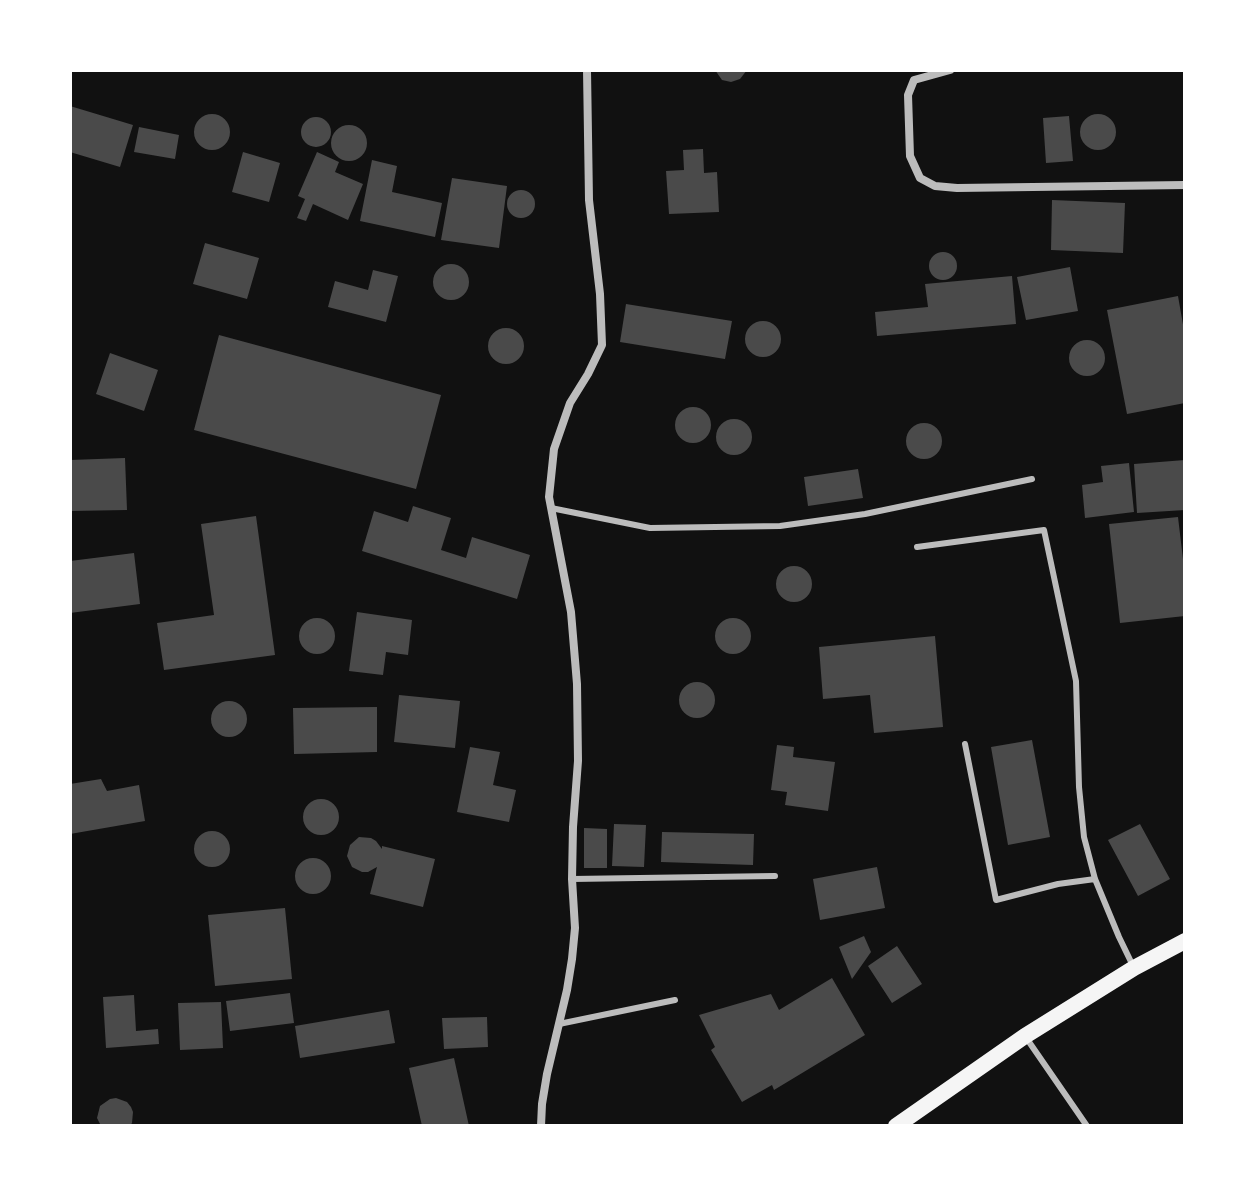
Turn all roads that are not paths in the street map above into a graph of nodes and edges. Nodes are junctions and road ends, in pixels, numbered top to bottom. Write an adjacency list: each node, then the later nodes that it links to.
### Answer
1 (587, 70): 5 (street)
2 (950, 70): 3 (street)
3 (1185, 185)
4 (1032, 479): 5 (lane)
5 (551, 508): 9 (street)
6 (917, 547): 10 (lane)
7 (965, 744): 10 (lane)
8 (775, 876): 9 (lane)
9 (572, 879): 14 (street)
10 (1095, 879): 12 (lane)
11 (1185, 941): 12 (main road)
12 (1134, 968): 15 (main road)
13 (675, 1000): 14 (lane)
14 (559, 1024): 16 (street)
15 (1025, 1036): 17 (main road); 18 (lane)
16 (541, 1126)
17 (896, 1126)
18 (1087, 1126)

